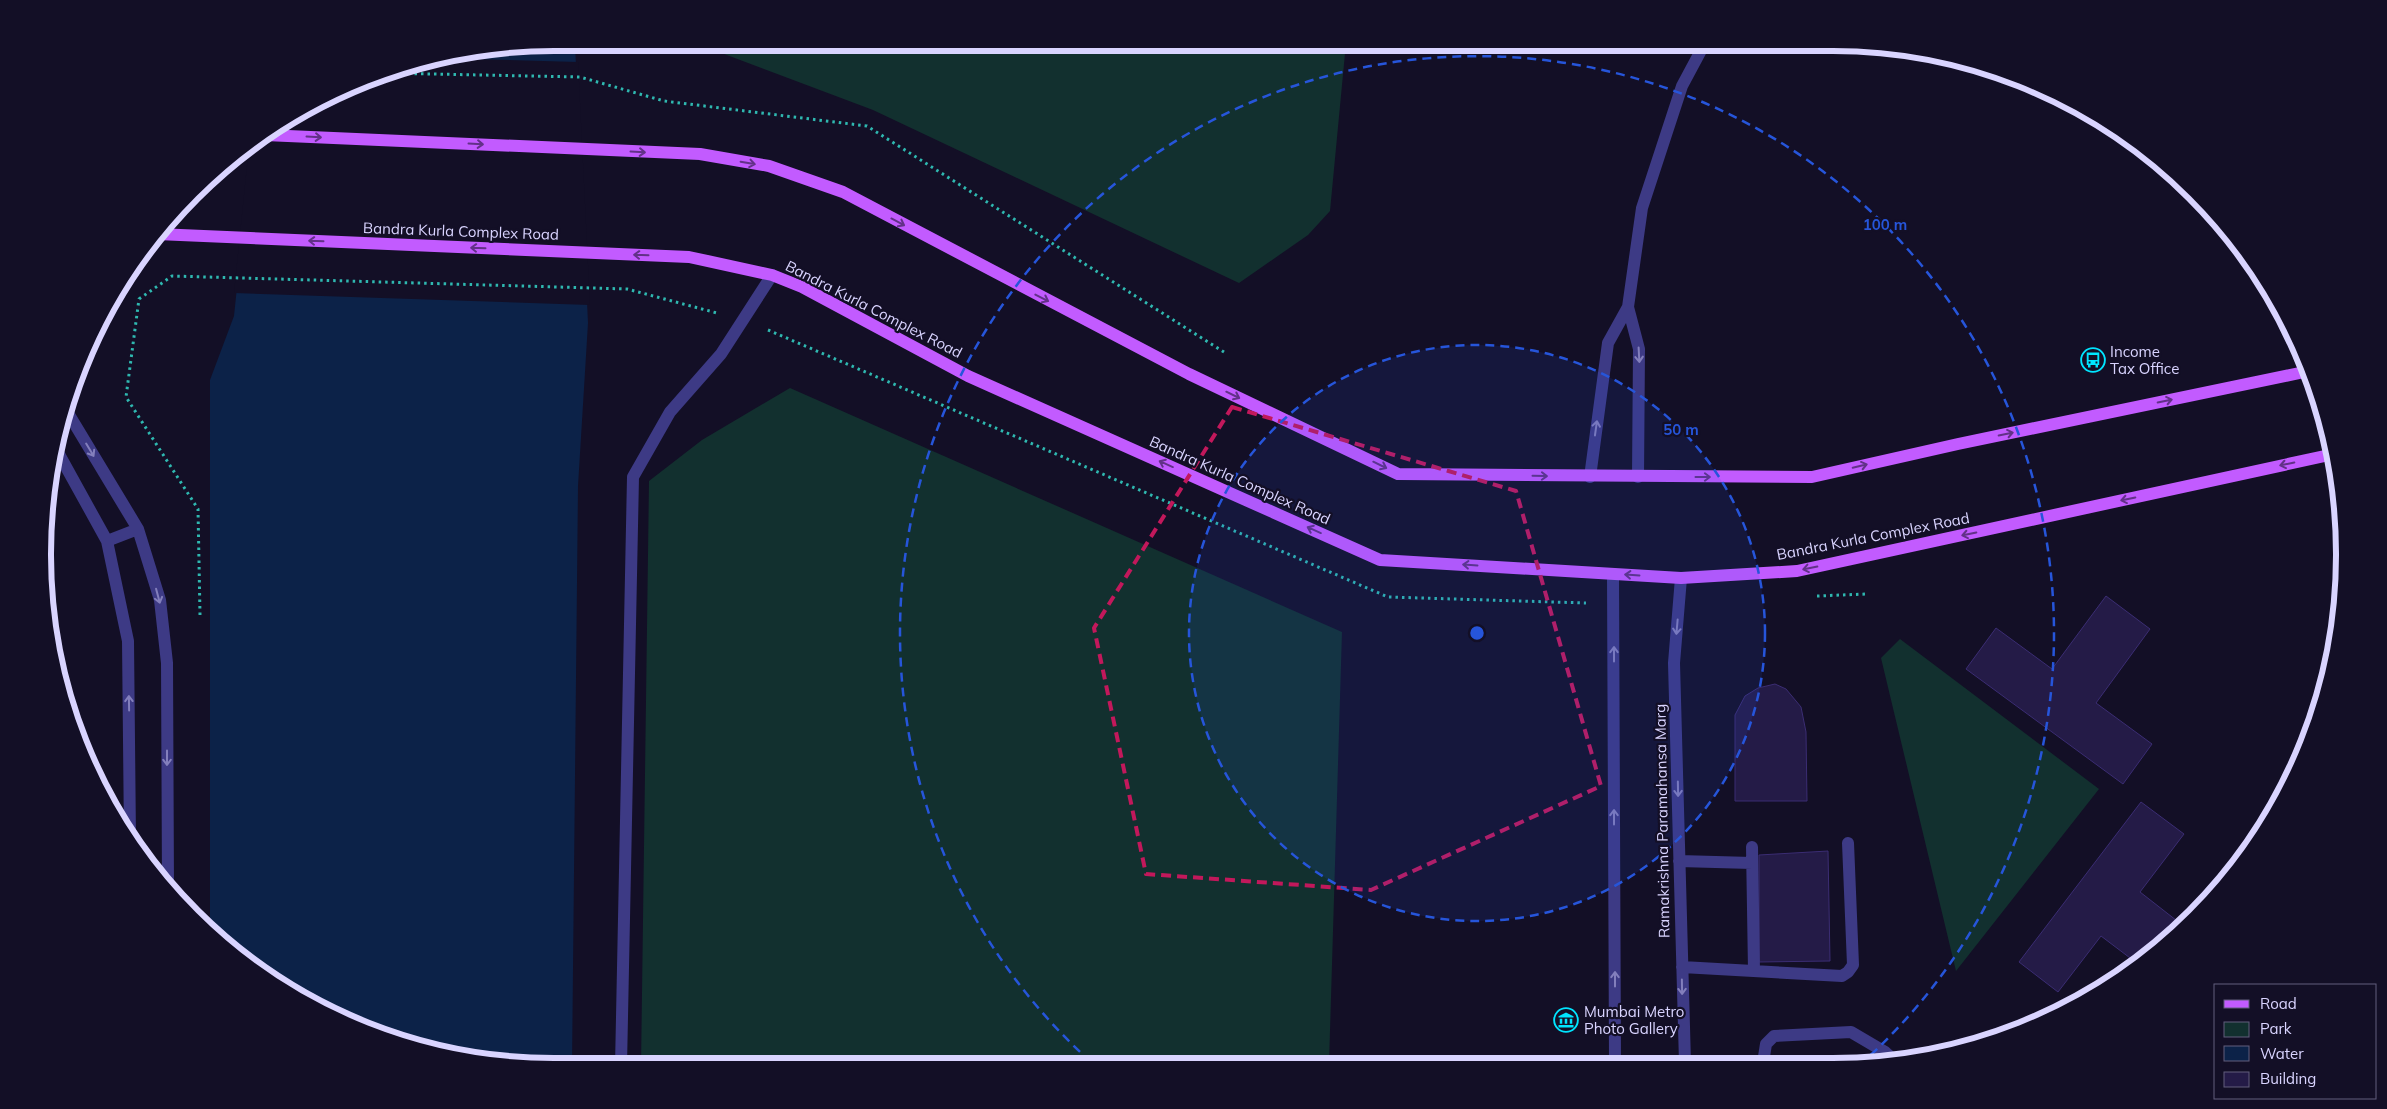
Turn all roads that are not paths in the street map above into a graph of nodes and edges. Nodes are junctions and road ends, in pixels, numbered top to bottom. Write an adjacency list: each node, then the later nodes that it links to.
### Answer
1 (1700, 51): 5 (street)
2 (276, 135): 10 (main road, one-way to 10)
3 (166, 234): 4 (main road, Bandra Kurla Complex Road, one-way to 3)
4 (772, 275): 14 (main road, Bandra Kurla Complex Road, one-way to 4); 25 (street)
5 (1628, 307): 10 (street, one-way to 5); 11 (street, one-way to 11)
6 (2301, 373): 11 (main road, one-way to 6)
7 (70, 417): 12 (street, one-way to 12)
8 (2326, 456): 15 (main road, Bandra Kurla Complex Road, one-way to 15)
9 (61, 459): 13 (street)
10 (1590, 477): 11 (main road)
11 (1638, 477)
12 (138, 529): 13 (street); 21 (street, one-way to 21)
13 (107, 540): 16 (street, one-way to 13)
14 (1613, 574): 15 (main road, Bandra Kurla Complex Road, one-way to 14); 26 (street, one-way to 14)
15 (1681, 578): 19 (street, Ramakrishna Paramahansa Marg, one-way to 19)
16 (130, 824)
17 (1848, 843): 23 (street)
18 (1752, 847): 20 (street)
19 (1679, 861): 20 (street); 22 (street, Ramakrishna Paramahansa Marg)
20 (1752, 863): 23 (street)
21 (168, 876)
22 (1682, 967): 23 (street); 27 (street, Ramakrishna Paramahansa Marg, one-way to 27)
23 (1754, 971)
24 (1888, 1054): 28 (street)
25 (621, 1058)
26 (1615, 1058)
27 (1685, 1058)
28 (1764, 1058)

